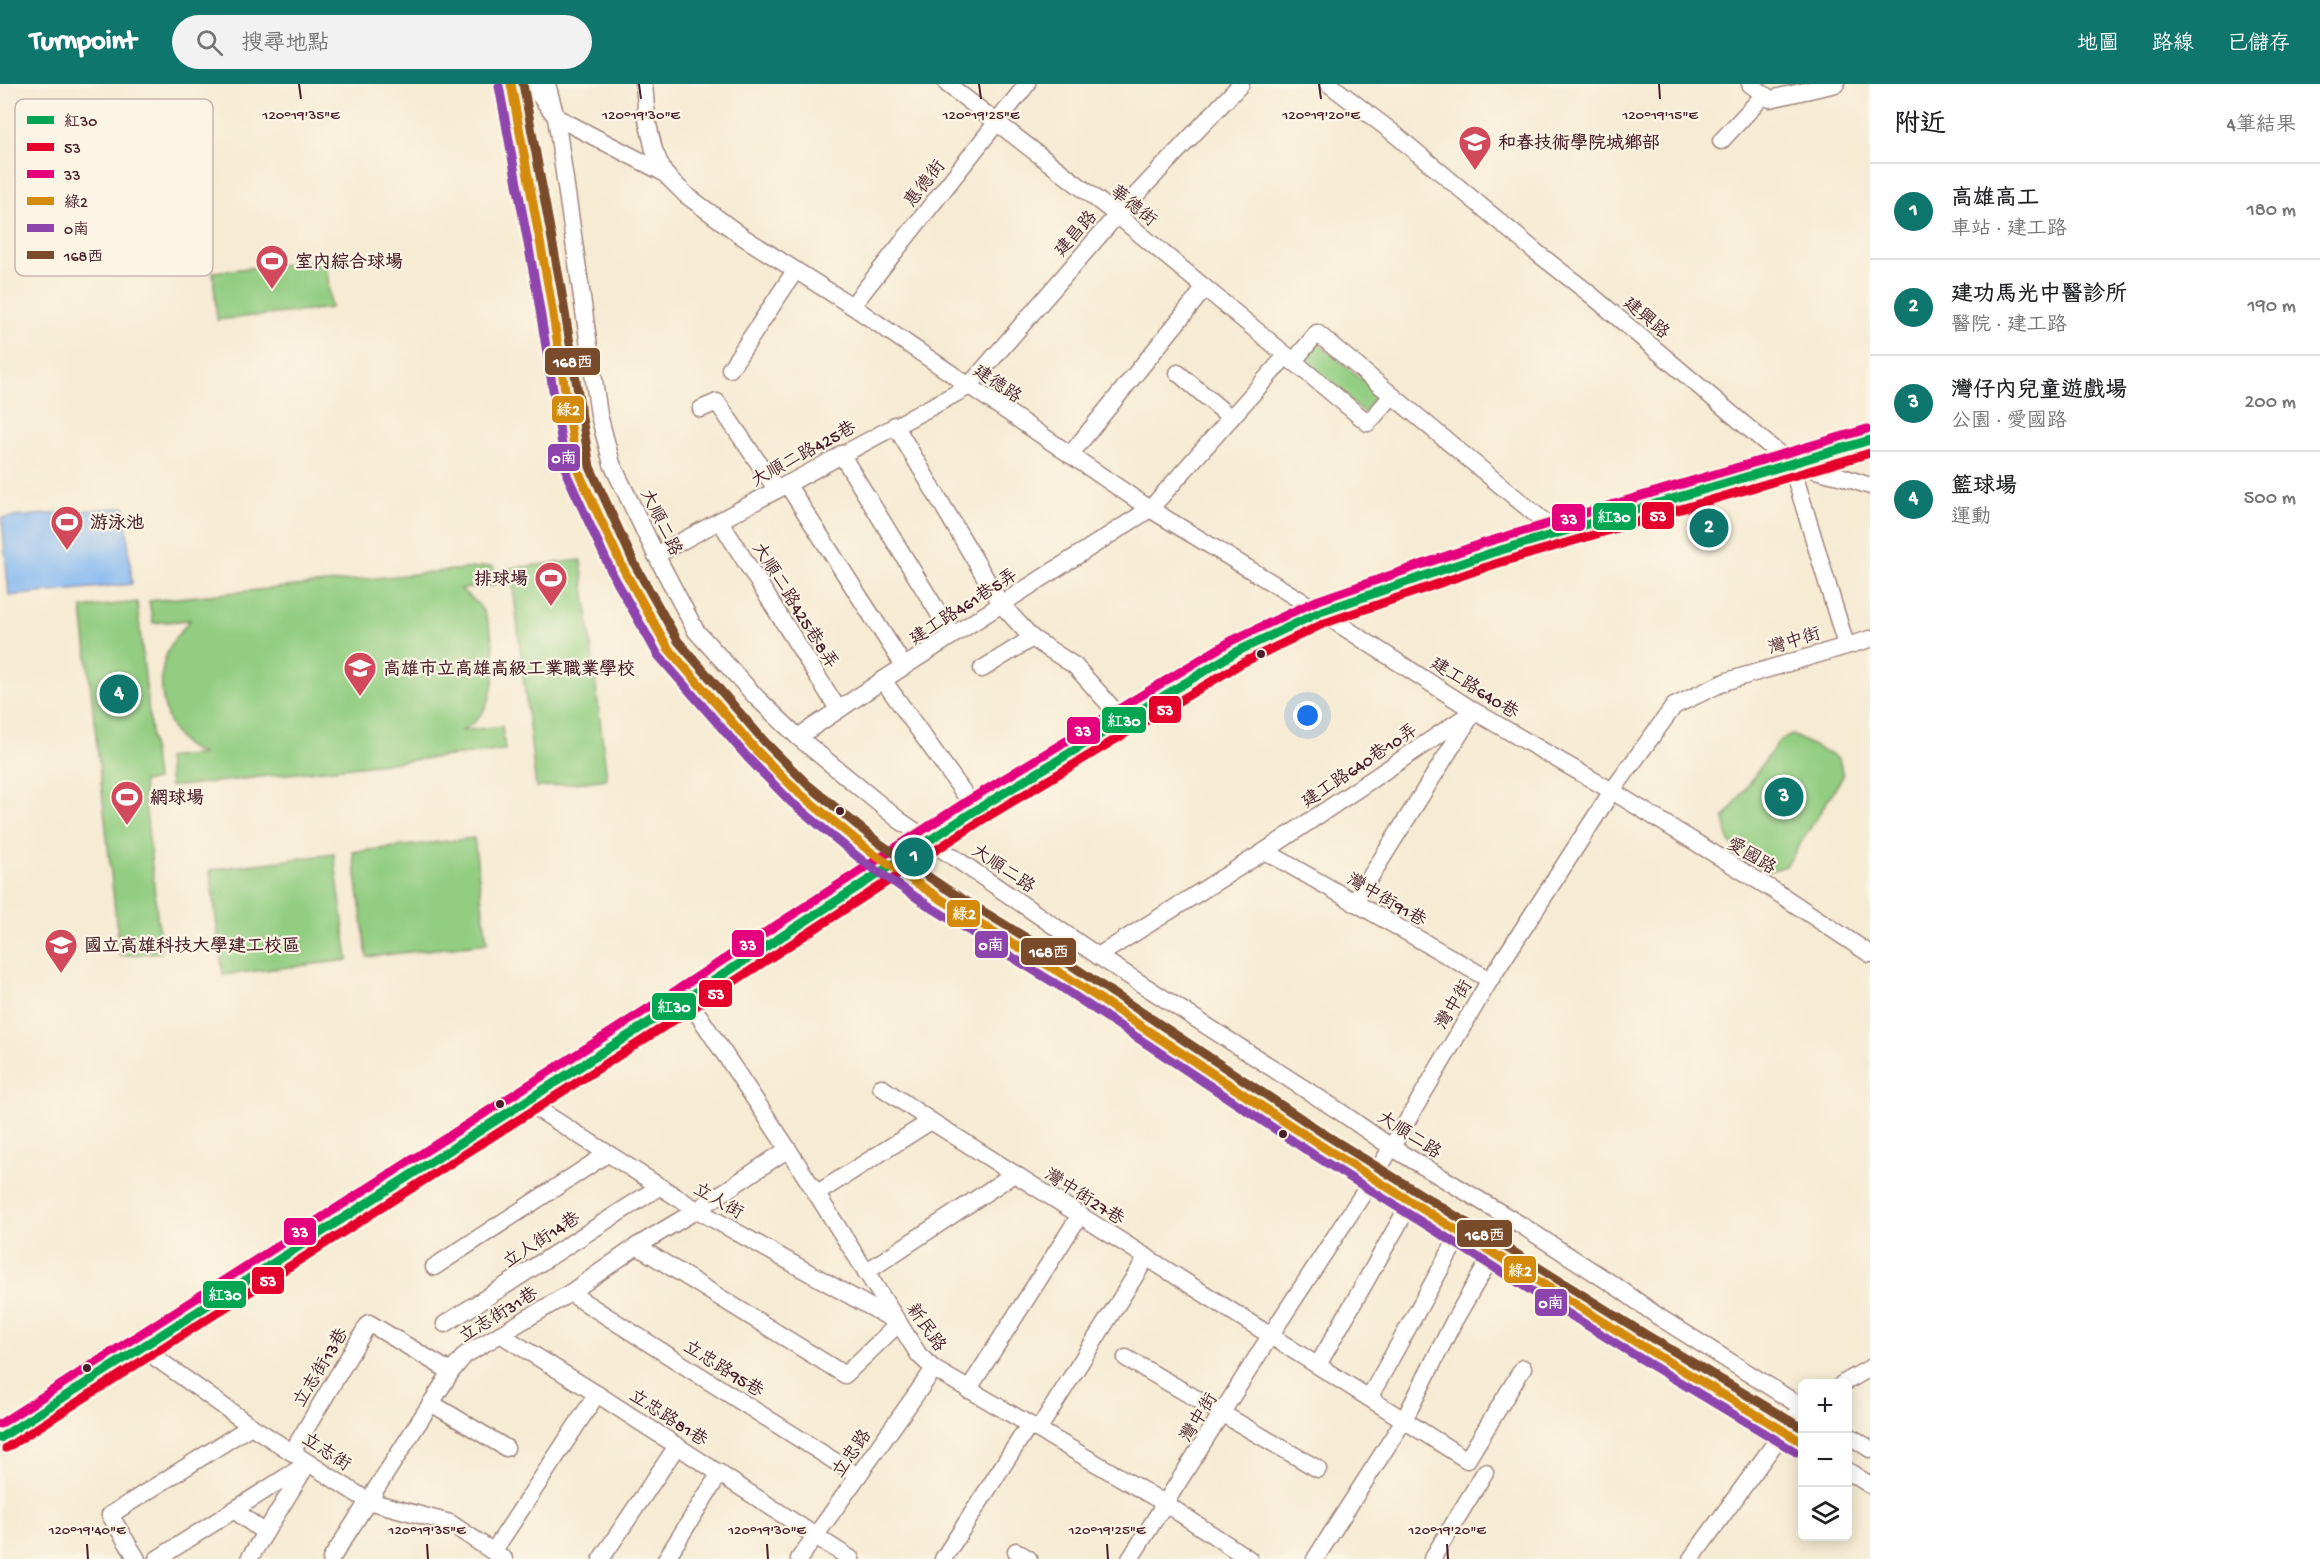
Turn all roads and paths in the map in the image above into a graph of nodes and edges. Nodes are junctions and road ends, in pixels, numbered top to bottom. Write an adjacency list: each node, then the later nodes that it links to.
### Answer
1 (511, 84): 55 (street)
2 (531, 84): 12 (street)
3 (547, 84): 12 (street, 大順二路)
4 (644, 84): 15 (street, 建德路)
5 (947, 84): 13 (street, 華德街)
6 (1027, 84): 13 (street, 惠德街)
7 (1241, 84): 16 (street, 建昌路)
8 (1329, 84): 31 (street, 建興路)
9 (1750, 84): 11 (street)
10 (1836, 84): 11 (street)
11 (1763, 96): 14 (street)
12 (556, 117): 15 (street, 建德路); 37 (street, 大順二路)
13 (996, 123): 16 (street, 華德街); 19 (street, 惠德街)
14 (1721, 141)
15 (664, 174): 17 (street, 建德路)
16 (1117, 215): 18 (street, 華德街); 23 (street, 建昌路)
17 (795, 271): 19 (street, 建德路); 21 (street)
18 (1205, 288): 20 (street, 華德街); 30 (street)
19 (852, 306): 23 (street, 建德路)
20 (1290, 359): 24 (street); 24 (street, 華德街); 26 (street, 建工路461巷5弄)
21 (730, 369)
22 (1178, 373): 26 (street)
23 (968, 387): 27 (street, 大順二路425巷); 30 (street, 建德路)
24 (1392, 396): 36 (street)
25 (700, 409): 33 (street)
26 (1231, 418): 34 (street, 建工路461巷5弄)
27 (895, 425): 29 (street, 大順二路425巷); 38 (street)
28 (1870, 440): 31 (street)
29 (841, 454): 33 (street, 大順二路425巷); 40 (street)
30 (1070, 455): 34 (street, 建德路)
31 (1791, 464): 32 (street); 36 (street); 43 (street)
32 (1870, 486)
33 (782, 487): 35 (street, 大順二路425巷); 44 (street)
34 (1150, 508): 38 (street, 建工路461巷5弄); 39 (street, 建德路)
35 (720, 521): 37 (street, 大順二路425巷); 47 (street, 大順二路425巷8弄)
36 (1558, 533): 39 (street)
37 (656, 555): 50 (street, 大順二路)
38 (1001, 604): 40 (street, 建工路461巷5弄); 41 (street)
39 (1320, 612): 48 (street, 建工路640巷); 49 (street)
40 (952, 635): 44 (street, 建工路461巷5弄)
41 (1032, 638): 45 (street); 49 (street)
42 (1870, 639): 43 (street, 灣中街)
43 (1846, 645): 51 (street, 灣中街)
44 (904, 666): 46 (street, 建工路461巷5弄)
45 (982, 669)
46 (883, 680): 47 (street, 建工路461巷5弄); 52 (street)
47 (838, 709): 50 (street, 建工路461巷5弄)
48 (1474, 711): 51 (street, 建工路640巷); 54 (street, 建工路640巷10弄); 56 (street)
49 (1123, 720): 52 (street)
50 (798, 737): 53 (street, 大順二路)
51 (1612, 791): 57 (street, 愛國路); 59 (street, 灣中街)
52 (976, 810): 53 (street)
53 (927, 841): 55 (street); 58 (street, 大順二路)
54 (1265, 851): 56 (street, 灣中街91巷); 58 (street, 建工路640巷10弄)
55 (890, 865): 60 (street); 68 (street)
56 (1354, 903): 59 (street, 灣中街91巷)
57 (1870, 954)
58 (1098, 956): 64 (street, 大順二路)
59 (1490, 980): 64 (street, 灣中街)
60 (687, 999): 62 (street); 65 (street, 新民路)
61 (880, 1087): 63 (street, 灣中街27巷)
62 (525, 1101): 66 (street, 立人街); 85 (street)
63 (931, 1121): 67 (street, 灣中街27巷); 70 (street)
64 (1391, 1147): 68 (street, 灣中街); 97 (street, 大順二路)
65 (788, 1149): 70 (street, 新民路); 72 (street, 立志街31巷)
66 (607, 1154): 69 (street, 立人街); 78 (street)
67 (1014, 1174): 73 (street, 灣中街27巷); 79 (street)
68 (1374, 1177): 71 (street); 84 (street, 灣中街)
69 (659, 1187): 72 (street, 立人街); 82 (street, 立人街14巷)
70 (816, 1194): 79 (street, 新民路)
71 (1412, 1200): 74 (street); 87 (street)
72 (697, 1210): 75 (street, 立志街31巷); 81 (street, 立人街)
73 (1080, 1215): 77 (street, 灣中街27巷); 93 (street)
74 (1461, 1232): 76 (street); 95 (street)
75 (637, 1246): 80 (street, 立志街31巷); 81 (street)
76 (1494, 1252): 100 (street); 103 (street)
77 (1147, 1257): 84 (street, 灣中街27巷); 102 (street)
78 (434, 1267)
79 (866, 1272): 81 (street, 新民路)
80 (570, 1293): 83 (street, 立志街31巷); 116 (street, 立忠路95巷)
81 (899, 1323): 90 (street, 新民路)
82 (445, 1324)
83 (500, 1334): 91 (street, 立志街31巷); 94 (street, 立忠路81巷)
84 (1270, 1336): 87 (street, 灣中街27巷); 99 (street, 灣中街)
85 (142, 1348): 101 (street, 立志街); 104 (street)
86 (1126, 1358): 99 (street)
87 (1318, 1365): 95 (street, 灣中街27巷)
88 (1523, 1368): 100 (street, 灣中街27巷)
89 (1870, 1368): 92 (street)
90 (934, 1370): 93 (street, 新民路); 116 (street, 立忠路)
91 (451, 1372): 96 (street, 立志街31巷); 110 (street, 立志街13巷)
92 (1849, 1379)
93 (968, 1390): 102 (street, 新民路)
94 (597, 1394): 107 (street, 立忠路81巷); 123 (street)
95 (1369, 1398): 100 (street, 灣中街27巷)
96 (431, 1403): 108 (street); 118 (street, 立志街31巷)
97 (1798, 1404)
98 (1798, 1412): 103 (street)
99 (1224, 1413): 112 (street); 119 (street, 灣中街)
100 (1404, 1420): 135 (street)
101 (251, 1425): 110 (street, 立志街); 124 (street)
102 (1033, 1427): 119 (street, 新民路); 132 (street)
103 (1784, 1430): 106 (street); 137 (street)
104 (0, 1438)
105 (1852, 1438): 109 (street)
106 (1798, 1439)
107 (677, 1446): 114 (street, 立忠路81巷); 128 (street)
108 (506, 1448)
109 (1870, 1449)
110 (292, 1452): 111 (street, 立志街)
111 (308, 1462): 118 (street, 立志街); 120 (street); 121 (street)
112 (1317, 1468)
113 (1485, 1472): 136 (street)
114 (720, 1473): 122 (street, 立忠路81巷); 129 (street)
115 (1852, 1474): 117 (street)
116 (858, 1476): 122 (street, 立忠路)
117 (1870, 1485)
118 (368, 1501): 123 (street, 立志街); 127 (street, 立志街31巷)
119 (1166, 1504): 133 (street, 灣中街); 134 (street, 新民路)
120 (234, 1510): 121 (street); 125 (street)
121 (265, 1533): 126 (street)
122 (816, 1536): 130 (street, 立忠路); 131 (street, 立忠路81巷)
123 (499, 1556)
124 (136, 1559)
125 (158, 1559)
126 (249, 1559)
127 (331, 1559)
128 (601, 1559)
129 (666, 1559)
130 (799, 1559)
131 (851, 1559)
132 (943, 1559)
133 (1130, 1559)
134 (1249, 1559)
135 (1315, 1559)
136 (1432, 1559)
137 (1691, 1559)

